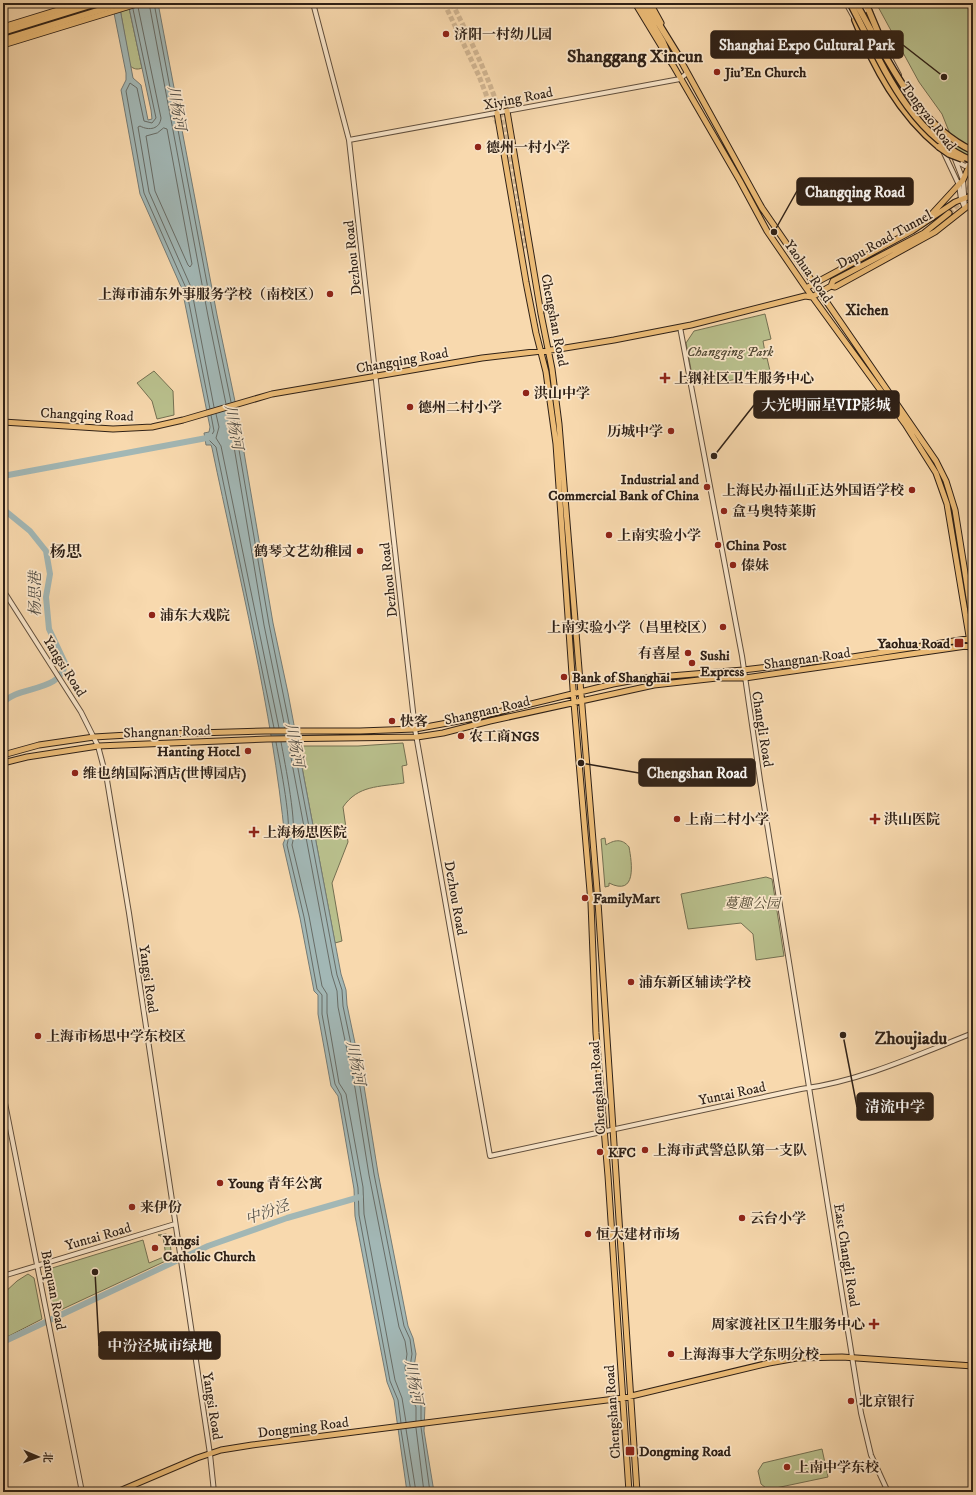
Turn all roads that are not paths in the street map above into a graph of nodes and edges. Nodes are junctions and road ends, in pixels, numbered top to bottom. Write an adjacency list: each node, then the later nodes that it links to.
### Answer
1 (81, 3): 16 (main road)
2 (97, 3): 17 (highway)
3 (123, 3): 18 (highway)
4 (140, 3): 19 (main road)
5 (312, 3): 27 (street, Dezhou Road)
6 (635, 3): 22 (main road, Yaohua Road)
7 (640, 3): 22 (highway)
8 (646, 3): 20 (highway)
9 (650, 3): 20 (main road, Yaohua Road)
10 (846, 3): 15 (street, Tongyao Road)
11 (850, 3): 30 (highway, bridge)
12 (856, 3): 21 (highway, bridge)
13 (860, 3): 29 (street, Tongyao Road)
14 (865, 3): 21 (highway, bridge)
15 (855, 20): 30 (highway, bridge); 32 (street, Tongyao Road)
16 (3, 27)
17 (3, 32)
18 (3, 40)
19 (3, 45)
20 (678, 55): 23 (main road, Yaohua Road)
21 (889, 62): 28 (highway, bridge)
22 (672, 63): 24 (main road, Yaohua Road)
23 (687, 73): 24 (street); 40 (main road, Yaohua Road)
24 (680, 79): 25 (street, Xiying Road); 42 (main road, Yaohua Road)
25 (507, 111): 26 (street, Xiying Road); 43 (main road, Chengshan Road)
26 (497, 113): 27 (street, Xiying Road); 39 (main road, Chengshan Road)
27 (349, 140): 50 (street, Dezhou Road)
28 (973, 151)
29 (956, 160): 30 (street); 31 (street, Tongyao Road)
30 (972, 161): 31 (main road)
31 (963, 180): 32 (main road); 34 (street, Tongyao Road)
32 (959, 185): 34 (street, Tongyao Road); 38 (main road)
33 (973, 195): 34 (main road)
34 (963, 198): 36 (street, Tongyao Road); 38 (main road)
35 (973, 202): 36 (main road)
36 (965, 208): 41 (main road)
37 (949, 213): 41 (main road, Dapu Road Tunnel)
38 (922, 223): 40 (main road)
39 (526, 282): 43 (main road); 49 (main road, Chengshan Road)
40 (813, 284): 42 (main road); 44 (main road, Yaohua Road)
41 (832, 286): 44 (main road)
42 (806, 288): 45 (main road); 46 (main road, Yaohua Road)
43 (537, 292): 48 (main road, Chengshan Road)
44 (819, 293): 46 (main road); 53 (main road, Yaohua Road)
45 (805, 296): 46 (main road, Changqing Road); 47 (main road, Changqing Road)
46 (812, 297): 54 (main road, Yaohua Road)
47 (680, 327): 48 (main road, Changqing Road); 57 (street, Changli Road)
48 (549, 350): 49 (main road, Changqing Road); 59 (main road, Chengshan Road)
49 (541, 351): 50 (main road, Changqing Road); 60 (main road, Chengshan Road)
50 (376, 376): 51 (main road, Changqing Road); 63 (street, Dezhou Road)
51 (3, 422)
52 (3, 590): 65 (street, Yangsi Road)
53 (973, 623)
54 (971, 638): 55 (main road, Yaohua Road); 57 (main road, Shangnan Road)
55 (972, 646): 56 (main road, Yaohua Road); 58 (main road, Shangnan Road)
56 (973, 660)
57 (743, 670): 58 (street, Changli Road); 59 (main road, Shangnan Road)
58 (745, 678): 61 (main road, Shangnan Road); 70 (street, Changli Road)
59 (580, 691): 60 (main road, Shangnan Road); 61 (main road, Chengshan Road)
60 (573, 692): 62 (main road, Chengshan Road); 63 (main road, Shangnan Road)
61 (580, 701): 62 (main road, Shangnan Road); 72 (main road, Chengshan Road)
62 (574, 703): 64 (main road, Shangnan Road); 73 (main road, Chengshan Road)
63 (415, 729): 64 (street, Dezhou Road); 65 (main road, Shangnan Road)
64 (417, 737): 66 (main road, Shangnan Road); 74 (street, Dezhou Road)
65 (94, 738): 66 (street, Yangsi Road); 67 (main road, Shangnan Road)
66 (98, 746): 68 (main road, Shangnan Road); 75 (street, Yangsi Road)
67 (3, 755)
68 (3, 763)
69 (973, 1033): 70 (street, Yuntai Road)
70 (810, 1088): 72 (street, Yuntai Road); 78 (street, East Changli Road)
71 (3, 1093): 76 (street, Banquan Road)
72 (611, 1130): 73 (street, Yuntai Road); 80 (main road, Chengshan Road)
73 (605, 1131): 74 (street, Yuntai Road); 81 (main road, Chengshan Road)
74 (490, 1156)
75 (175, 1224): 76 (street, Yuntai Road); 82 (street, Yangsi Road)
76 (38, 1265): 77 (street, Yuntai Road); 83 (street, Banquan Road)
77 (3, 1276)
78 (852, 1358): 79 (main road, Dongming Road); 80 (main road, Dongming Road); 88 (street, East Changli Road)
79 (973, 1366)
80 (630, 1397): 81 (main road, Dongming Road); 87 (main road, Chengshan Road)
81 (623, 1398): 82 (main road, Dongming Road); 86 (main road, Chengshan Road)
82 (210, 1454): 84 (main road, Dongming Road); 85 (street, Yangsi Road)
83 (82, 1492)
84 (117, 1492)
85 (214, 1492)
86 (629, 1492)
87 (637, 1492)
88 (888, 1492)

